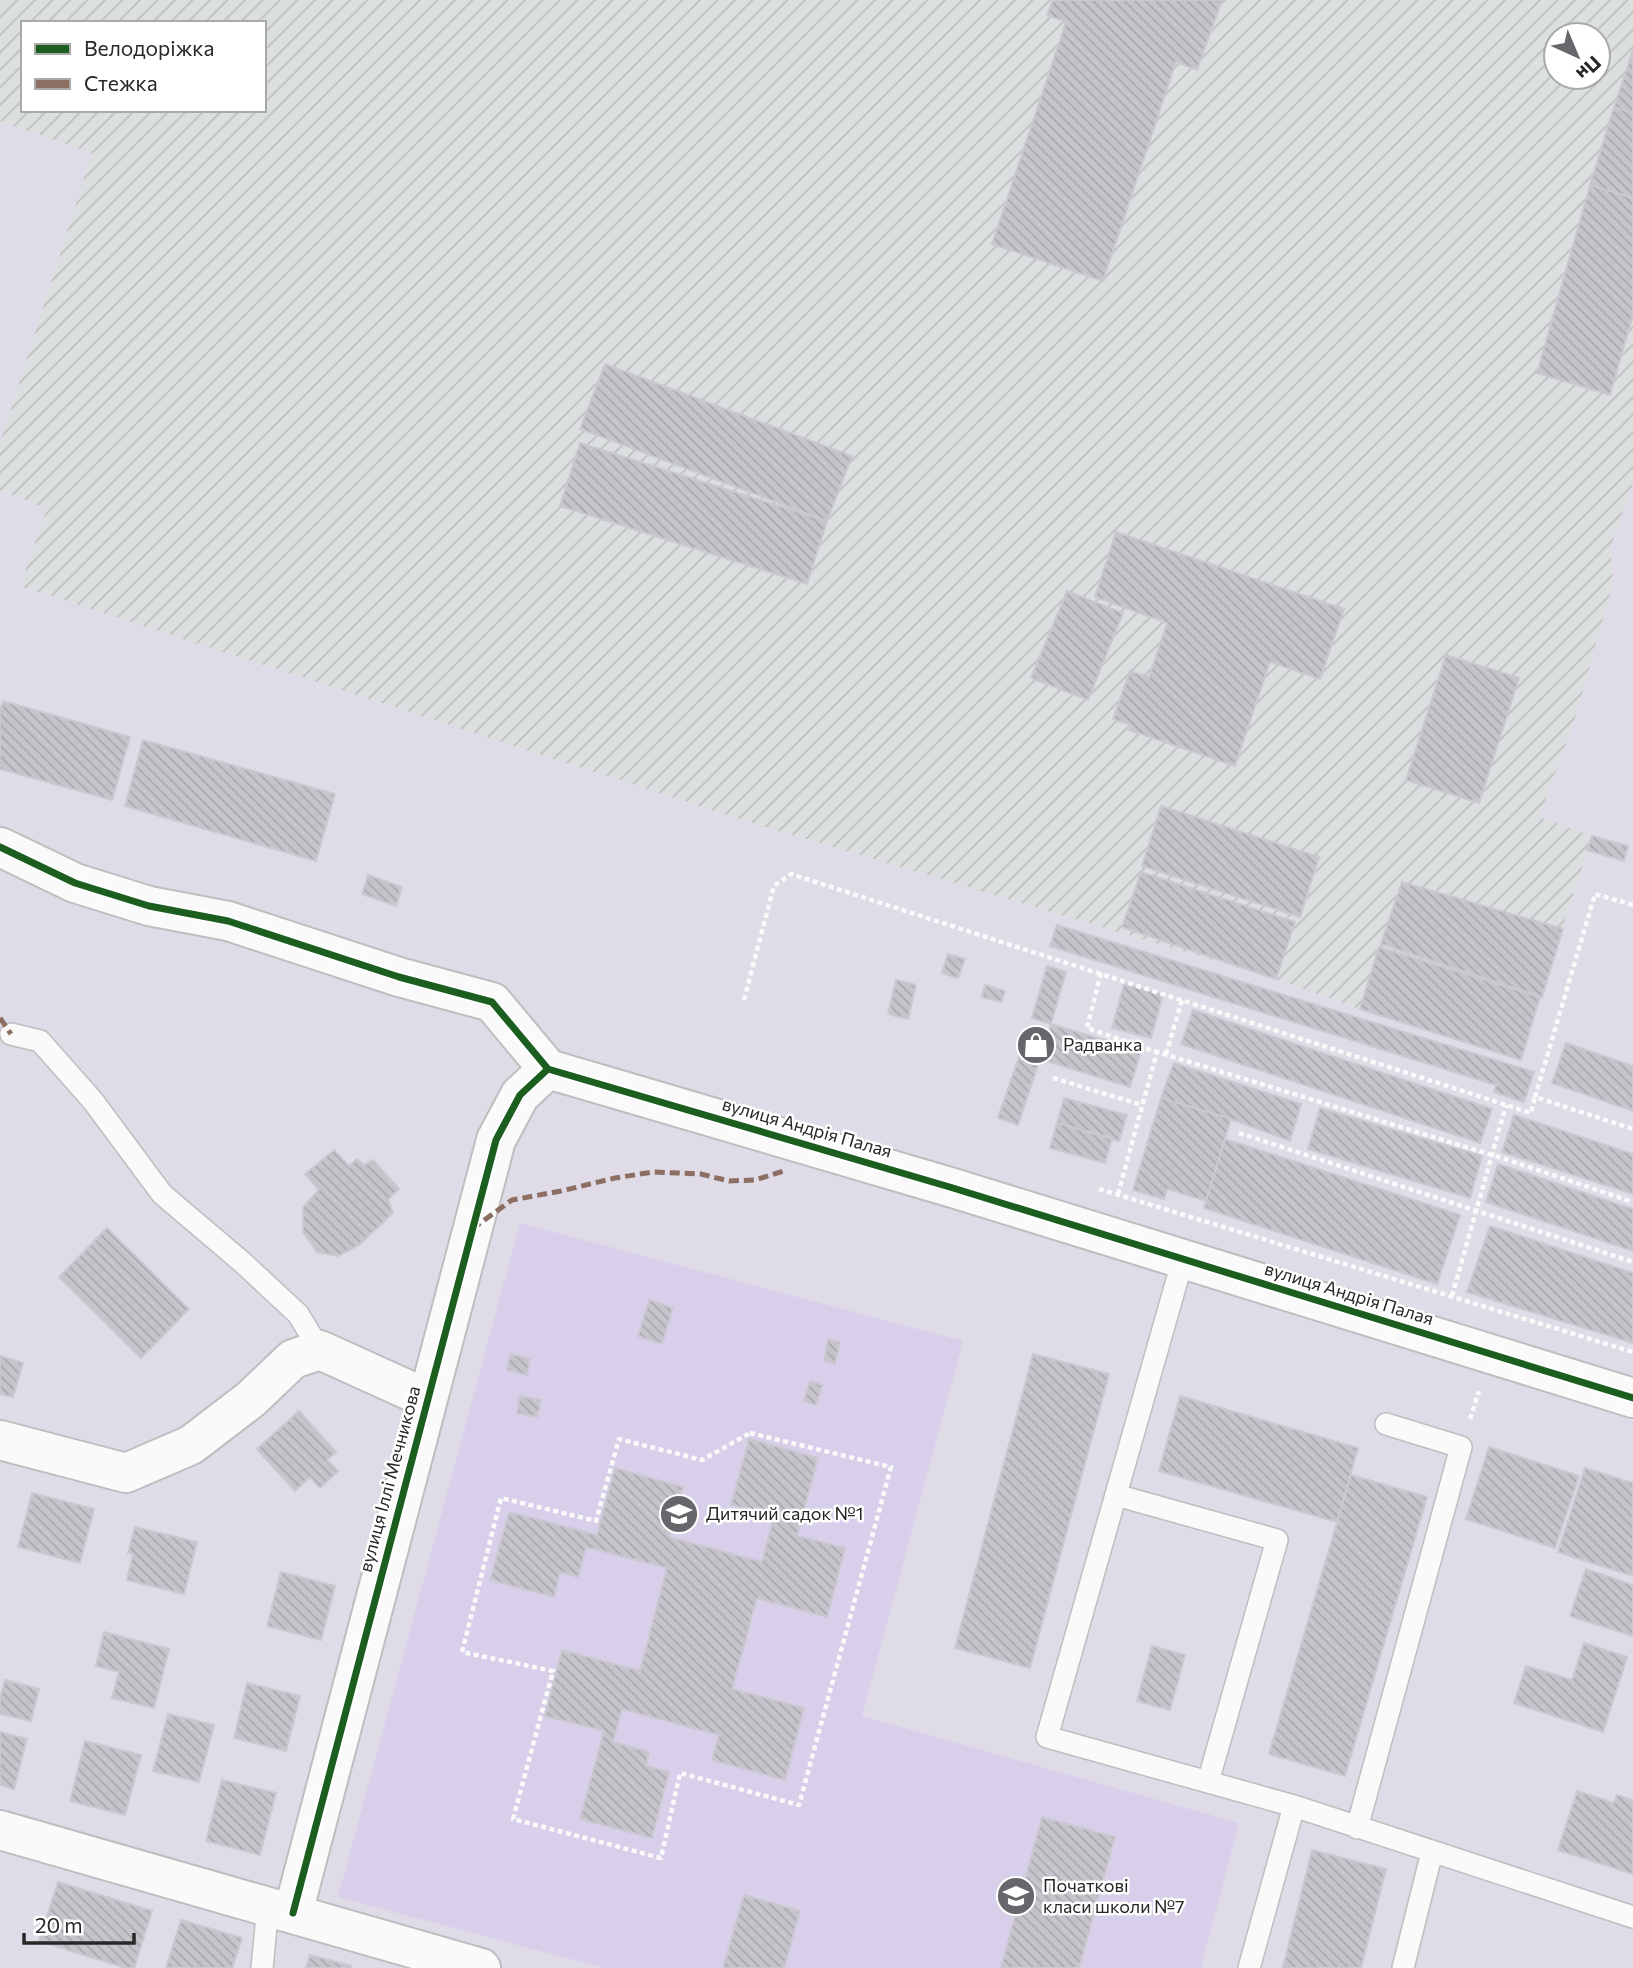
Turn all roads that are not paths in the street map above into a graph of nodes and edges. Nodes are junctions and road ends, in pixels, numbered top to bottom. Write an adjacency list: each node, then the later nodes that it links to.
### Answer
1 (0, 847): 3 (street)
2 (11, 1034): 5 (lane)
3 (548, 1069): 4 (street, вулиця Андрія Палая); 7 (street, вулиця Іллі Мечникова)
4 (1183, 1259): 6 (street, вулиця Андрія Палая); 10 (lane)
5 (320, 1350): 7 (street); 9 (street)
6 (1633, 1398)
7 (428, 1399): 16 (street, вулиця Іллі Мечникова)
8 (1386, 1424): 13 (lane)
9 (0, 1440)
10 (1116, 1494): 11 (lane); 11 (lane)
11 (1208, 1782): 12 (lane)
12 (1294, 1807): 13 (lane); 20 (lane)
13 (1357, 1828): 15 (lane)
14 (0, 1830): 16 (street)
15 (1432, 1852): 17 (lane); 21 (lane)
16 (280, 1910): 18 (lane); 19 (street)
17 (1633, 1917)
18 (262, 1968)
19 (481, 1968)
20 (1249, 1968)
21 (1403, 1968)

